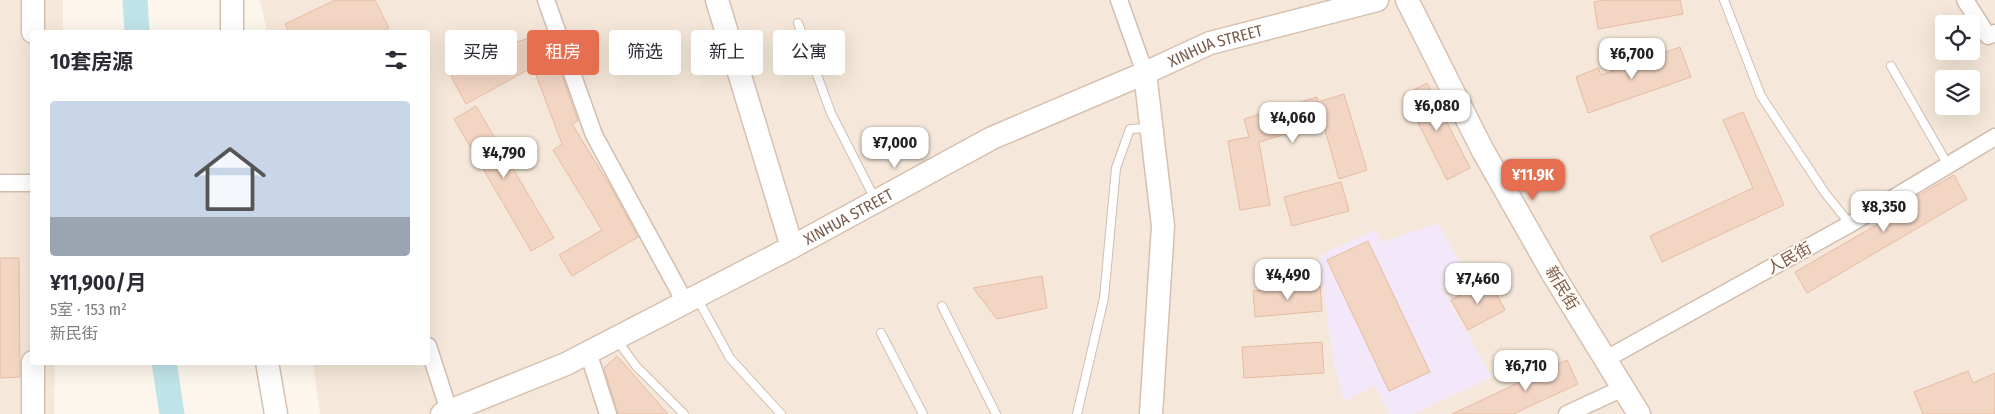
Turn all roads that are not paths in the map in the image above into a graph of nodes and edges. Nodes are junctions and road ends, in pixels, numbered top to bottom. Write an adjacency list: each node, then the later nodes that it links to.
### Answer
1 (33, 0): 11 (street)
2 (232, 0): 12 (street)
3 (546, 0): 24 (street)
4 (1120, 0): 15 (street)
5 (1377, 0): 15 (street, XINHUA STREET)
6 (1407, 0): 30 (street, 新民街)
7 (1724, 0): 22 (lane)
8 (1967, 0): 13 (street)
9 (721, 1): 23 (street)
10 (798, 23): 21 (lane)
11 (33, 30)
12 (232, 30)
13 (1995, 33)
14 (1891, 66): 18 (lane)
15 (1145, 73): 16 (street); 21 (street, XINHUA STREET)
16 (1151, 128): 42 (lane); 43 (street)
17 (1995, 137): 18 (street, 人民街)
18 (1948, 165): 22 (street, 人民街)
19 (0, 183): 20 (street)
20 (30, 183)
21 (876, 201): 23 (street, XINHUA STREET)
22 (1850, 224): 30 (street, 人民街)
23 (792, 247): 24 (street, XINHUA STREET)
24 (690, 299): 27 (street, XINHUA STREET); 39 (lane)
25 (942, 306): 41 (lane)
26 (881, 334): 40 (lane)
27 (616, 338): 28 (street, XINHUA STREET); 38 (lane)
28 (588, 352): 34 (street, XINHUA STREET); 37 (street)
29 (430, 353): 34 (street)
30 (1606, 359): 33 (street, 新民街)
31 (33, 365): 35 (street)
32 (268, 365): 36 (street)
33 (1623, 388): 44 (street); 45 (street, 新民街)
34 (447, 413)
35 (33, 414)
36 (276, 414)
37 (608, 414)
38 (684, 414)
39 (781, 414)
40 (923, 414)
41 (996, 414)
42 (1077, 414)
43 (1151, 414)
44 (1567, 414)
45 (1639, 414)

